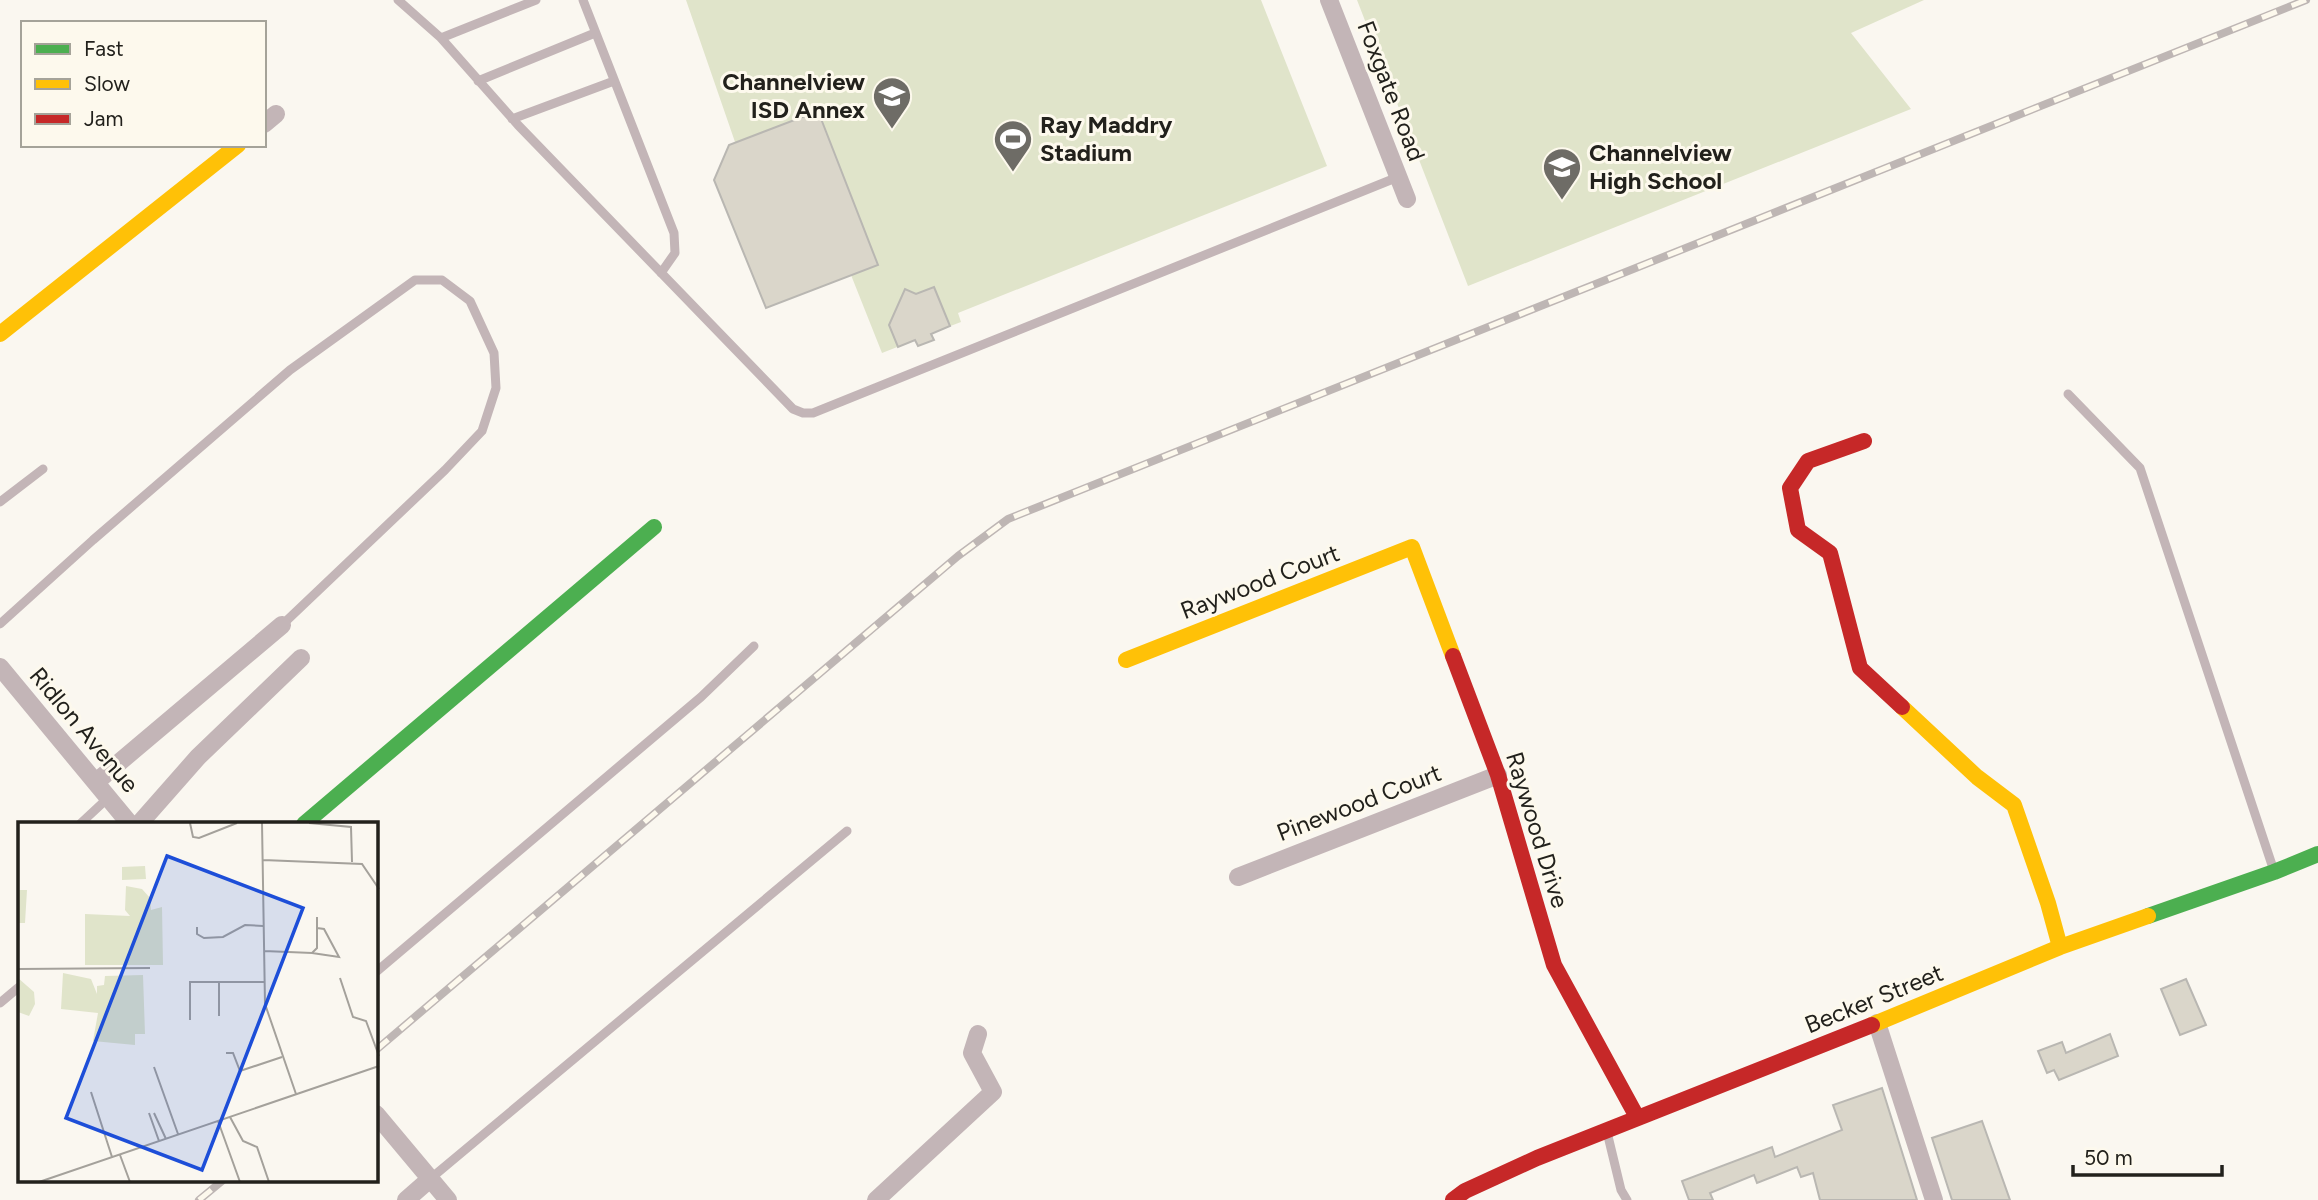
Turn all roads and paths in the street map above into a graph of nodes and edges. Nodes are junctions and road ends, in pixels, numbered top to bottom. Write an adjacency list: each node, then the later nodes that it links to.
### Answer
1 (398, 0): 6 (lane)
2 (536, 0): 6 (lane)
3 (583, 0): 5 (lane)
4 (1329, 0): 11 (street, Foxgate Road)
5 (596, 33): 7 (lane); 8 (lane)
6 (442, 38): 7 (lane)
7 (478, 81): 9 (lane)
8 (614, 81): 9 (lane); 13 (lane)
9 (512, 118): 13 (lane)
10 (234, 147): 14 (street)
11 (1398, 177): 12 (street, Foxgate Road); 13 (lane)
12 (1407, 199)
13 (661, 273)
14 (0, 334)
15 (2068, 394): 36 (lane)
16 (1864, 441): 38 (street)
17 (43, 469): 18 (lane)
18 (0, 502)
19 (654, 527): 33 (street)
20 (1412, 547): 25 (street, Raywood Court); 27 (street, Raywood Drive)
21 (0, 624): 22 (lane)
22 (282, 625): 28 (street)
23 (754, 646): 39 (lane)
24 (301, 658): 32 (street)
25 (1126, 660)
26 (0, 667): 28 (street, Ridlon Avenue)
27 (1497, 775): 37 (street, Pinewood Court); 45 (street, Raywood Drive)
28 (96, 782): 29 (street, Ridlon Avenue)
29 (109, 797): 30 (lane); 31 (street, Ridlon Avenue)
30 (82, 822)
31 (128, 822)
32 (141, 822)
33 (306, 822)
34 (847, 831): 47 (lane)
35 (2318, 854): 36 (street, Becker Street)
36 (2274, 872): 38 (street, Becker Street)
37 (1237, 877)
38 (2060, 947): 42 (street, Becker Street)
39 (378, 970)
40 (18, 988): 41 (lane)
41 (0, 1003)
42 (1877, 1023): 45 (street, Becker Street); 53 (street)
43 (978, 1034): 50 (street)
44 (378, 1116): 47 (street)
45 (1637, 1117): 46 (street, Becker Street)
46 (1606, 1130): 51 (street, Becker Street); 52 (lane)
47 (430, 1179): 48 (street); 49 (street)
48 (406, 1200)
49 (448, 1200)
50 (876, 1200)
51 (1453, 1200)
52 (1627, 1200)
53 (1934, 1200)

